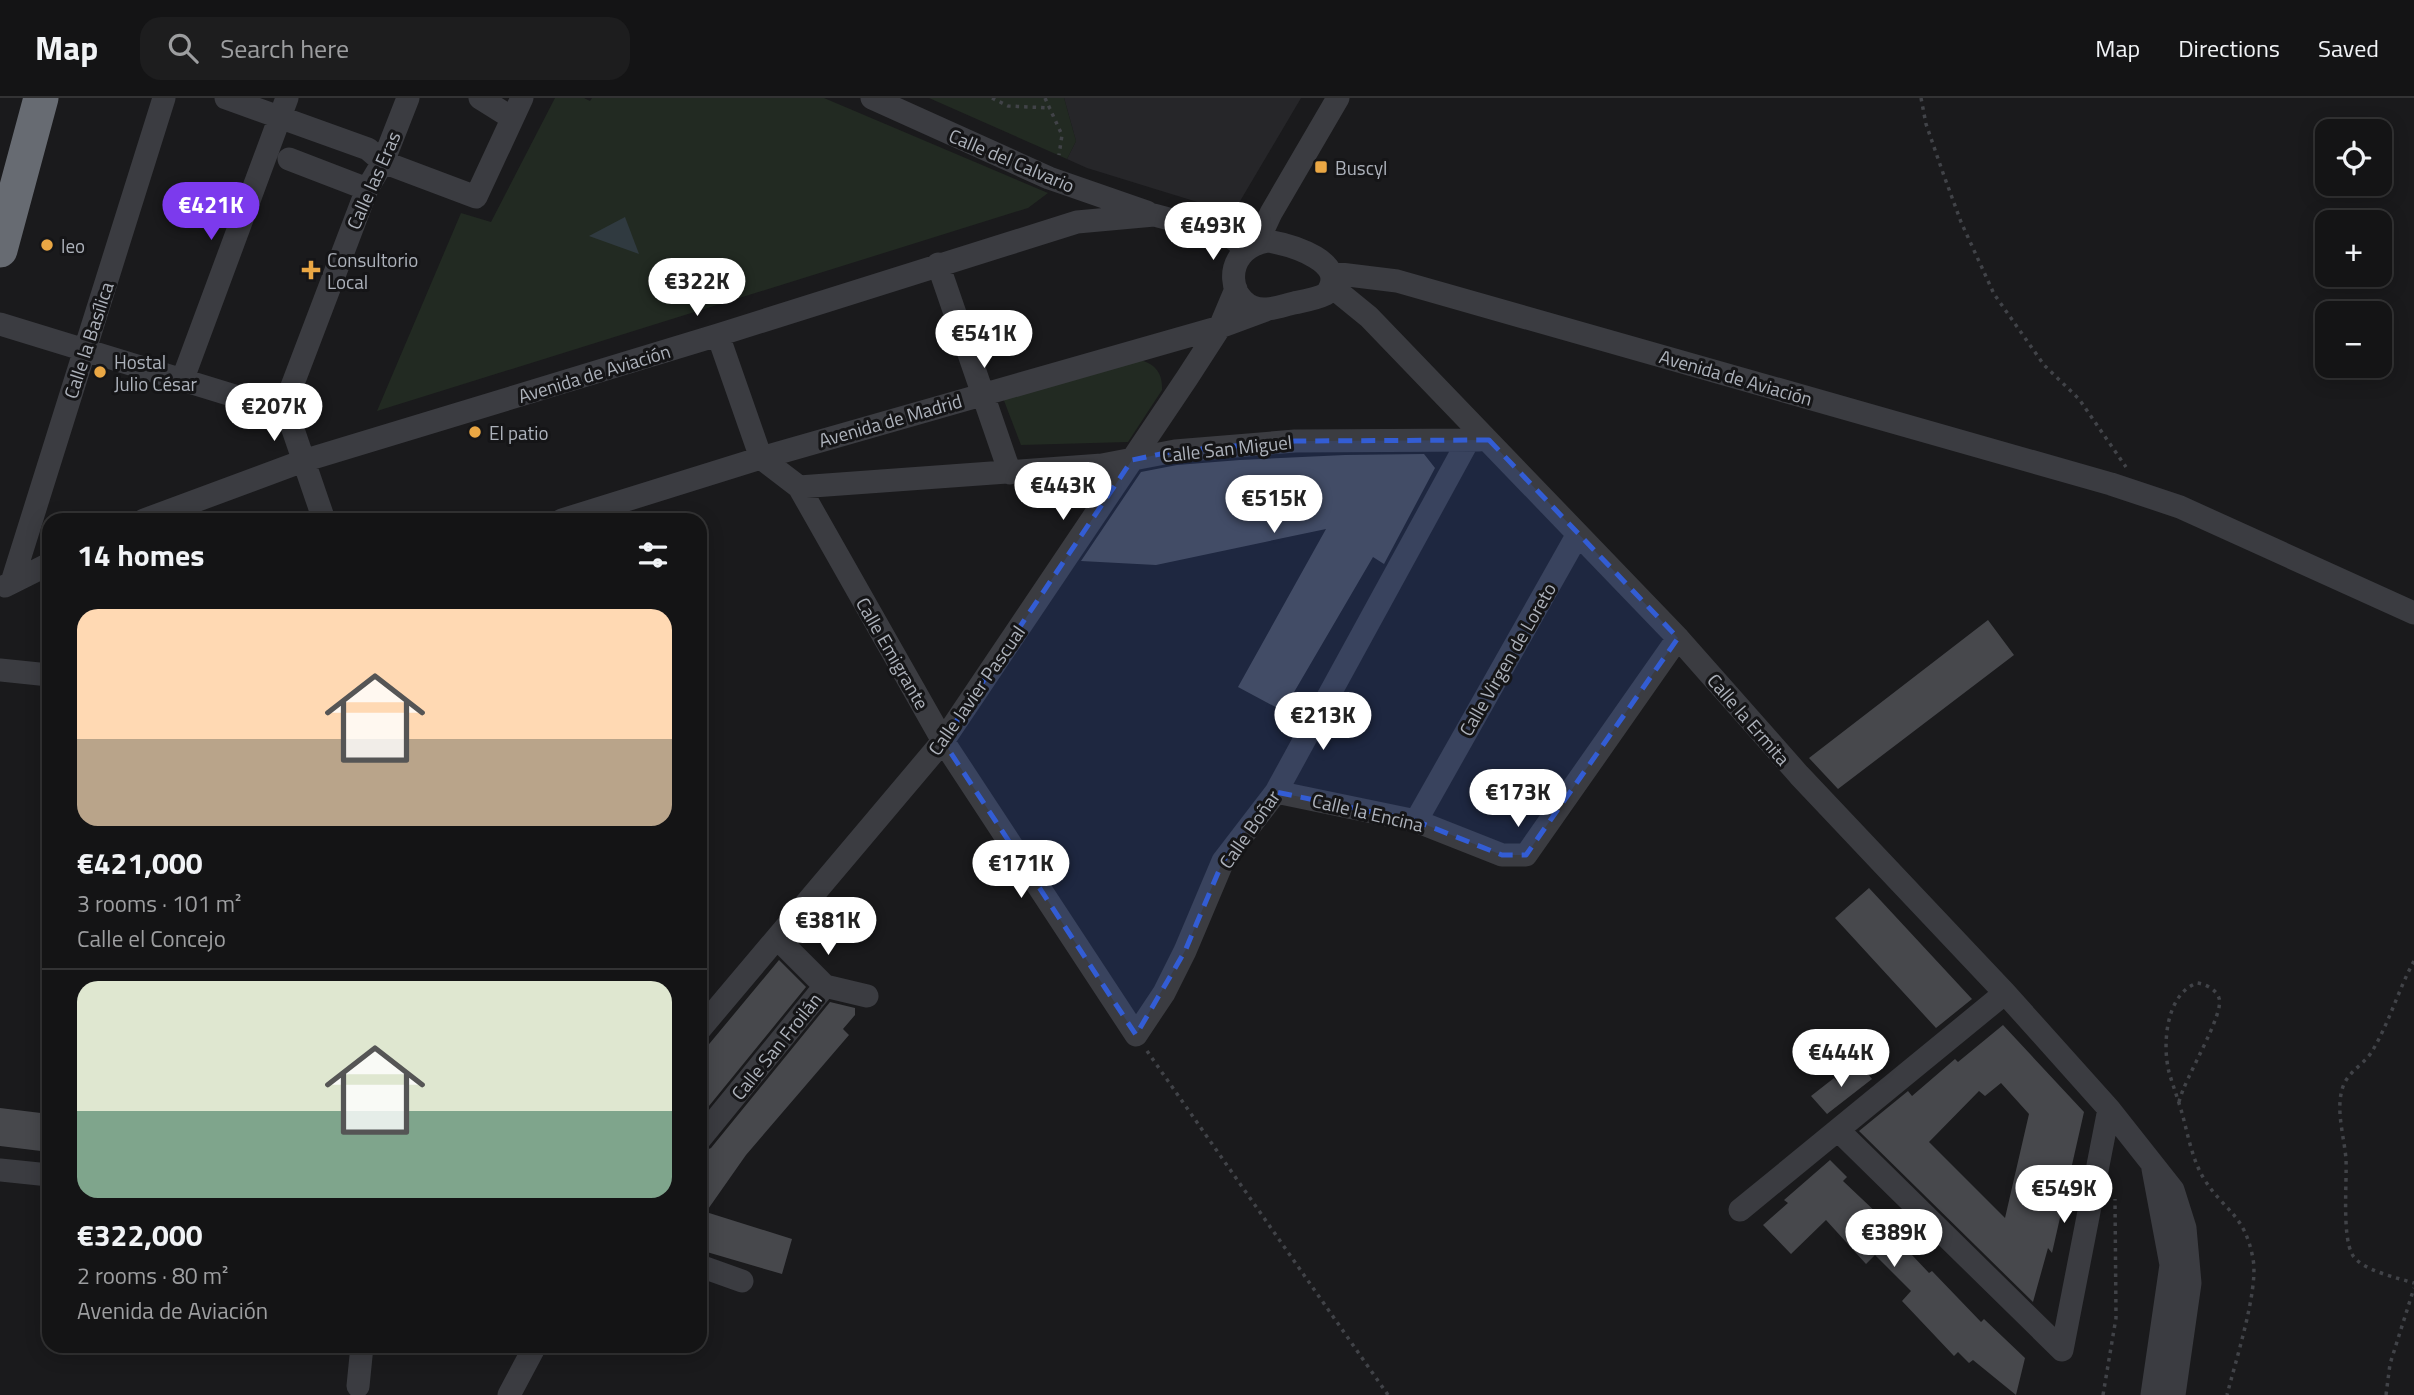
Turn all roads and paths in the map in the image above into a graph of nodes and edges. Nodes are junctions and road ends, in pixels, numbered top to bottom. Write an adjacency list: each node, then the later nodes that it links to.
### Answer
1 (24, 98): 18 (highway)
2 (41, 98): 22 (highway)
3 (164, 98): 30 (street, Calle la Basílica)
4 (226, 98): 12 (street)
5 (408, 98): 17 (street, Calle las Eras)
6 (480, 98): 13 (street)
7 (872, 98): 20 (street, Calle del Calvario)
8 (992, 98): 14 (path)
9 (1045, 98): 14 (path)
10 (1338, 98): 21 (street)
11 (1921, 98): 40 (path)
12 (284, 108): 17 (street); 31 (street)
13 (517, 108): 17 (street)
14 (1050, 108): 15 (path)
15 (1059, 155)
16 (289, 159): 19 (street)
17 (383, 162): 19 (street, Calle las Eras)
18 (0, 183)
19 (367, 189): 33 (street, Calle las Eras)
20 (1154, 215): 21 (street, Avenida de Aviación); 23 (street, Avenida de Aviación)
21 (1261, 245): 24 (street, Avenida de Aviación); 25 (street, Calle Javier Pascual)
22 (0, 250)
23 (938, 264): 29 (street, Avenida de Aviación); 32 (street)
24 (1332, 279): 26 (street); 34 (street, Calle la Ermita); 40 (street, Avenida de Aviación)
25 (1236, 289): 26 (street); 28 (street, Calle Javier Pascual)
26 (1266, 310): 28 (street)
27 (0, 324): 30 (street)
28 (1220, 327): 32 (street, Avenida de Madrid); 36 (street, Calle Javier Pascual)
29 (718, 335): 35 (street); 37 (street, Avenida de Aviación)
30 (85, 350): 31 (street); 46 (street, Calle la Basílica)
31 (181, 381): 33 (street)
32 (984, 393): 35 (street, Avenida de Madrid); 38 (street)
33 (288, 412): 37 (street, Calle las Eras)
34 (1479, 440): 36 (street, Calle San Miguel); 44 (street, Calle la Ermita); 52 (street, Calle Boñar)
35 (761, 458): 39 (street, Calle Emigrante); 43 (street, Avenida de Madrid)
36 (1132, 460): 38 (street, Calle San Miguel); 51 (street, Calle Javier Pascual)
37 (303, 461): 41 (street, Avenida de Aviación); 42 (street, Calle las Eras)
38 (1010, 473): 39 (street, Calle San Miguel)
39 (799, 487): 51 (street, Calle Emigrante)
40 (2138, 494): 47 (street, Avenida de Aviación)
41 (163, 513)
42 (322, 513)
43 (584, 513)
44 (1578, 534): 48 (street, Calle la Ermita); 53 (street, Calle Virgen de Loreto)
45 (42, 568): 46 (street)
46 (6, 586)
47 (2414, 613)
48 (1678, 638): 53 (street, Calle la Encina); 57 (street, Calle la Ermita)
49 (0, 670): 50 (street)
50 (42, 674)
51 (943, 741): 54 (street, Calle Javier Pascual); 60 (street, Calle Emigrante)
52 (1276, 792): 53 (street, Calle la Encina); 60 (street, Calle Boñar)
53 (1416, 821)
54 (777, 938): 56 (street, Calle San Froilán); 59 (street, Calle Javier Pascual)
55 (2414, 961): 72 (path)
56 (825, 986): 58 (street, Calle San Froilán); 63 (street, Calle San Froilán)
57 (2005, 993): 62 (street, Calle la Ermita); 64 (street)
58 (867, 996)
59 (707, 1021)
60 (1136, 1035): 78 (path)
61 (2179, 1102): 61 (path); 82 (path)
62 (2109, 1109): 64 (street); 65 (street, Calle la Ermita)
63 (707, 1130)
64 (1838, 1130): 69 (street)
65 (2152, 1166): 80 (street); 81 (street, Calle la Ermita)
66 (0, 1170): 67 (street)
67 (42, 1174)
68 (2115, 1194): 79 (path)
69 (1740, 1209)
70 (707, 1268): 71 (street)
71 (742, 1280)
72 (2414, 1285): 73 (path)
73 (2411, 1308): 83 (path)
74 (361, 1353): 76 (street)
75 (531, 1353): 77 (street)
76 (358, 1386)
77 (509, 1395)
78 (1388, 1395)
79 (2104, 1395)
80 (2152, 1395)
81 (2174, 1395)
82 (2227, 1395)
83 (2386, 1395)

